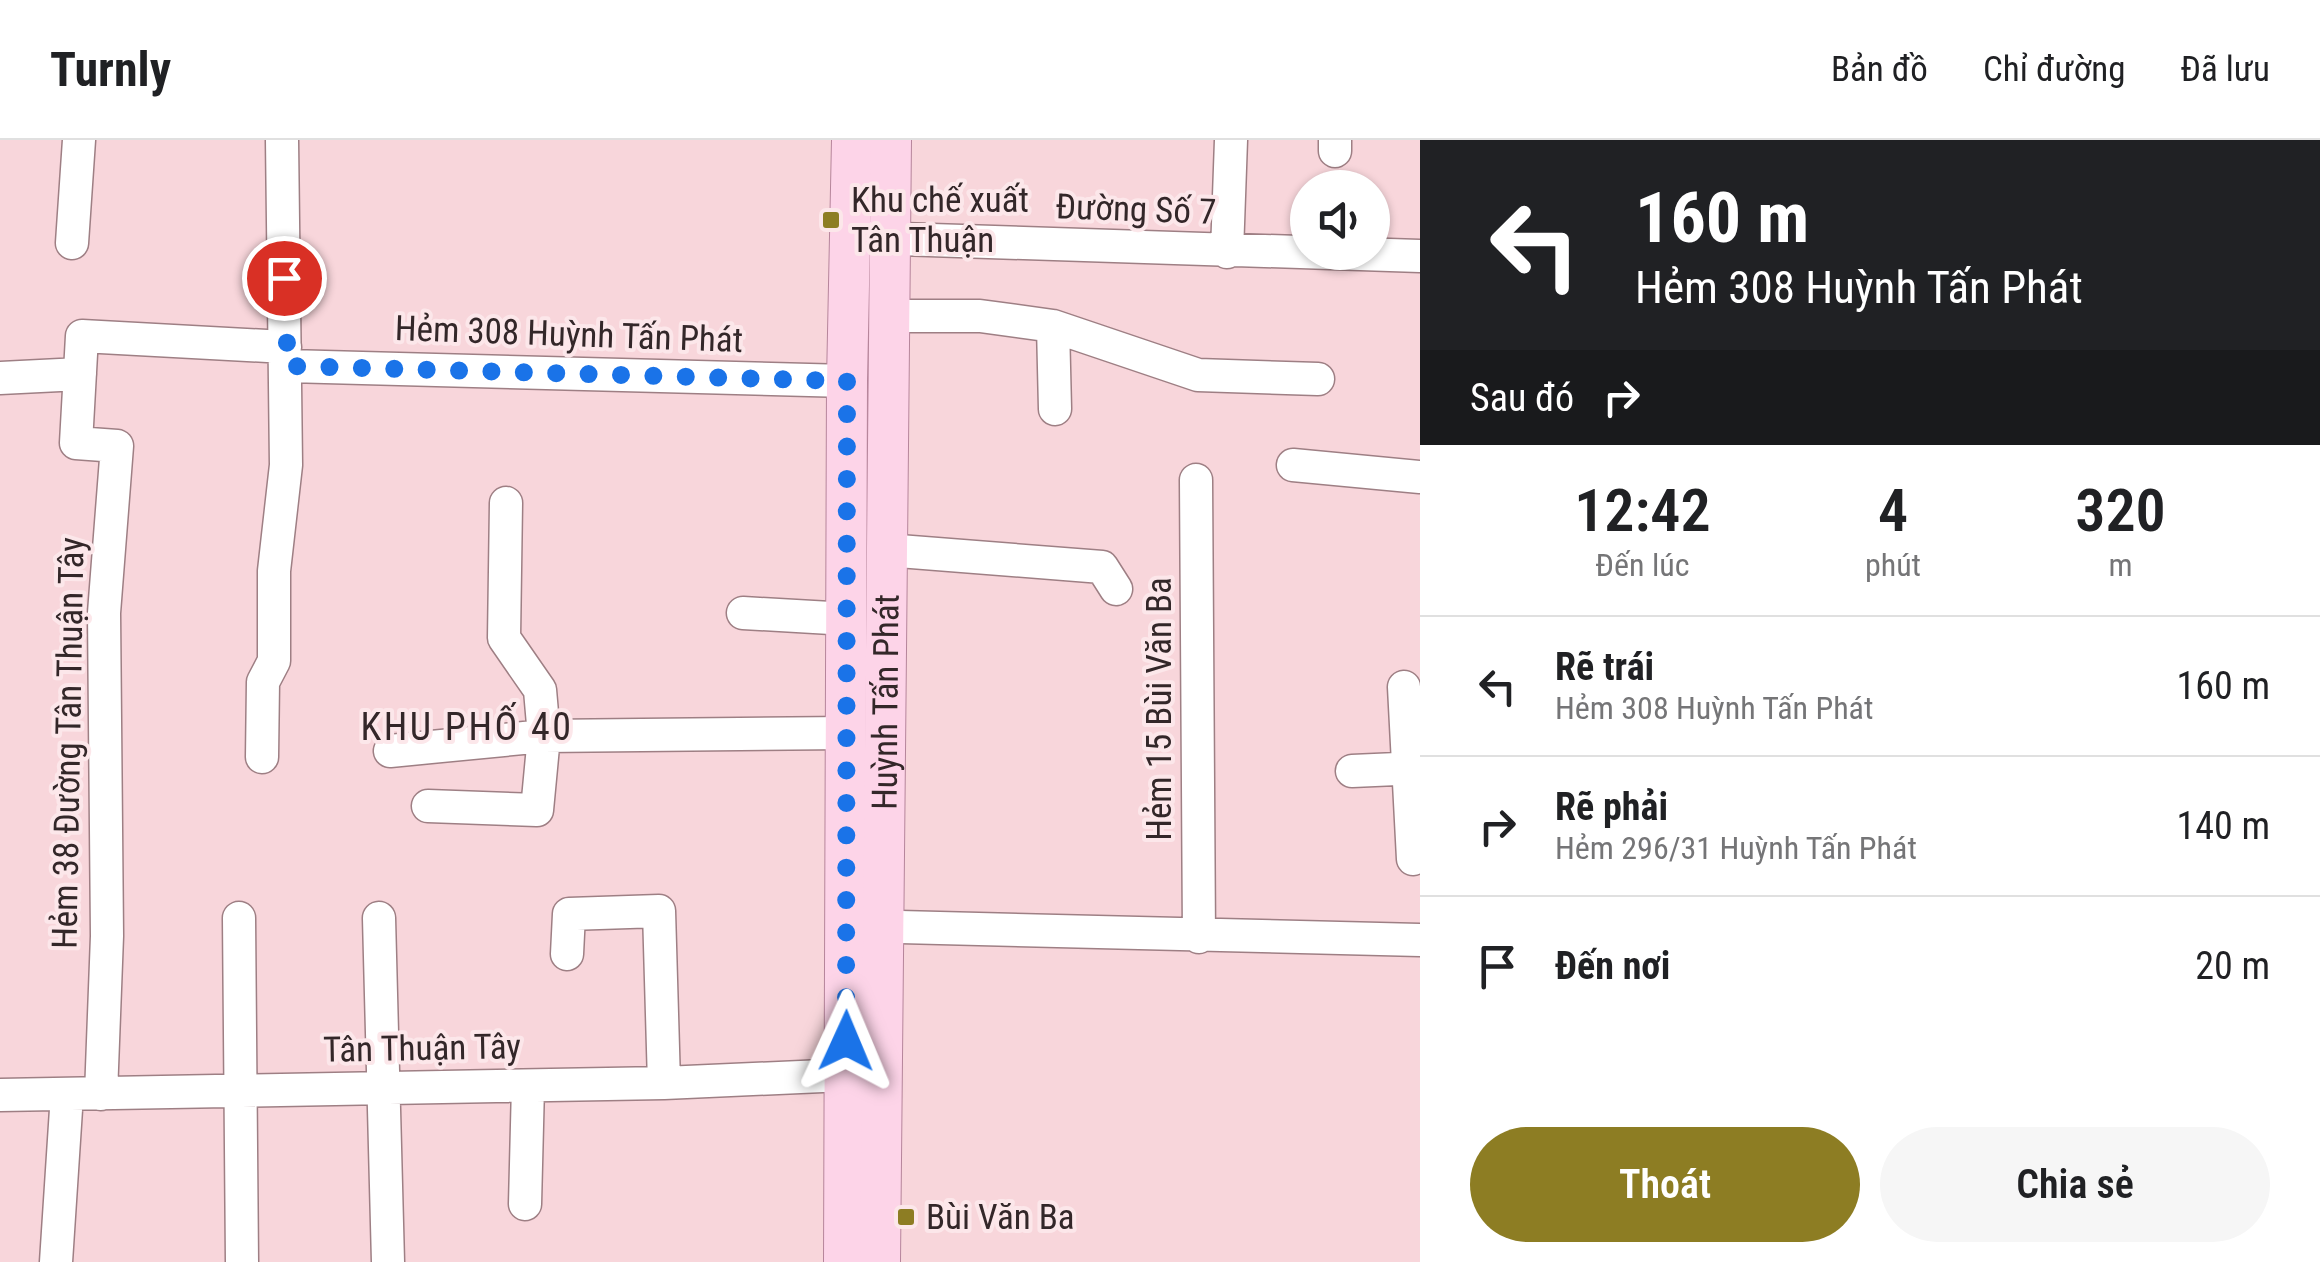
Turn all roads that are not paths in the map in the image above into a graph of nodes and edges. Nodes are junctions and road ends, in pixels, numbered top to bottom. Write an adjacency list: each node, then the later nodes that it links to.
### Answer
1 (79, 140): 7 (street)
2 (282, 140): 12 (street)
3 (852, 140): 6 (main road, Huỳnh Tấn Phát)
4 (892, 140): 6 (main road, Huỳnh Tấn Phát)
5 (1231, 140): 8 (street)
6 (869, 238): 8 (street, Đường Số 7); 10 (main road, Huỳnh Tấn Phát); 16 (main road, Huỳnh Tấn Phát)
7 (72, 243)
8 (1227, 252): 9 (street, Đường Số 7)
9 (1420, 256)
10 (888, 316): 11 (street); 22 (main road, Huỳnh Tấn Phát)
11 (1053, 326): 15 (street); 17 (street)
12 (286, 357): 13 (street, Hẻm 38 Đường Tân Thuận Tây); 16 (street, Hẻm 308 Huỳnh Tấn Phát); 30 (street)
13 (80, 374): 14 (street); 47 (street, Hẻm 38 Đường Tân Thuận Tây)
14 (0, 378)
15 (1318, 380)
16 (847, 381): 25 (main road, Huỳnh Tấn Phát)
17 (1055, 409)
18 (1294, 466): 19 (street)
19 (1420, 476)
20 (1196, 480): 38 (street, Hẻm 15 Bùi Văn Ba)
21 (506, 503): 28 (street)
22 (886, 550): 23 (street); 37 (main road, Huỳnh Tấn Phát)
23 (1116, 589)
24 (744, 613): 25 (street)
25 (848, 620): 27 (main road, Huỳnh Tấn Phát)
26 (1404, 687): 31 (street)
27 (847, 733): 28 (street); 37 (main road, Huỳnh Tấn Phát)
28 (544, 736): 29 (street); 33 (street)
29 (390, 751)
30 (262, 757)
31 (1414, 768): 32 (street); 34 (street)
32 (1352, 770)
33 (428, 806)
34 (1413, 859)
35 (239, 918): 45 (street)
36 (378, 918): 44 (street)
37 (864, 926): 38 (street); 41 (main road, Huỳnh Tấn Phát); 54 (main road, Huỳnh Tấn Phát)
38 (1200, 937): 39 (street)
39 (1420, 940)
40 (567, 954): 42 (street)
41 (845, 1075): 42 (street, Tân Thuận Tây); 53 (main road, Huỳnh Tấn Phát)
42 (664, 1083): 43 (street, Tân Thuận Tây)
43 (528, 1086): 44 (street, Tân Thuận Tây); 49 (street)
44 (380, 1088): 45 (street, Tân Thuận Tây); 52 (street)
45 (244, 1091): 47 (street, Tân Thuận Tây); 51 (street)
46 (67, 1094): 47 (street, Tân Thuận Tây); 48 (street, Tân Thuận Tây); 50 (street)
47 (101, 1094)
48 (0, 1095)
49 (524, 1204)
50 (56, 1262)
51 (242, 1262)
52 (388, 1262)
53 (844, 1262)
54 (880, 1262)

